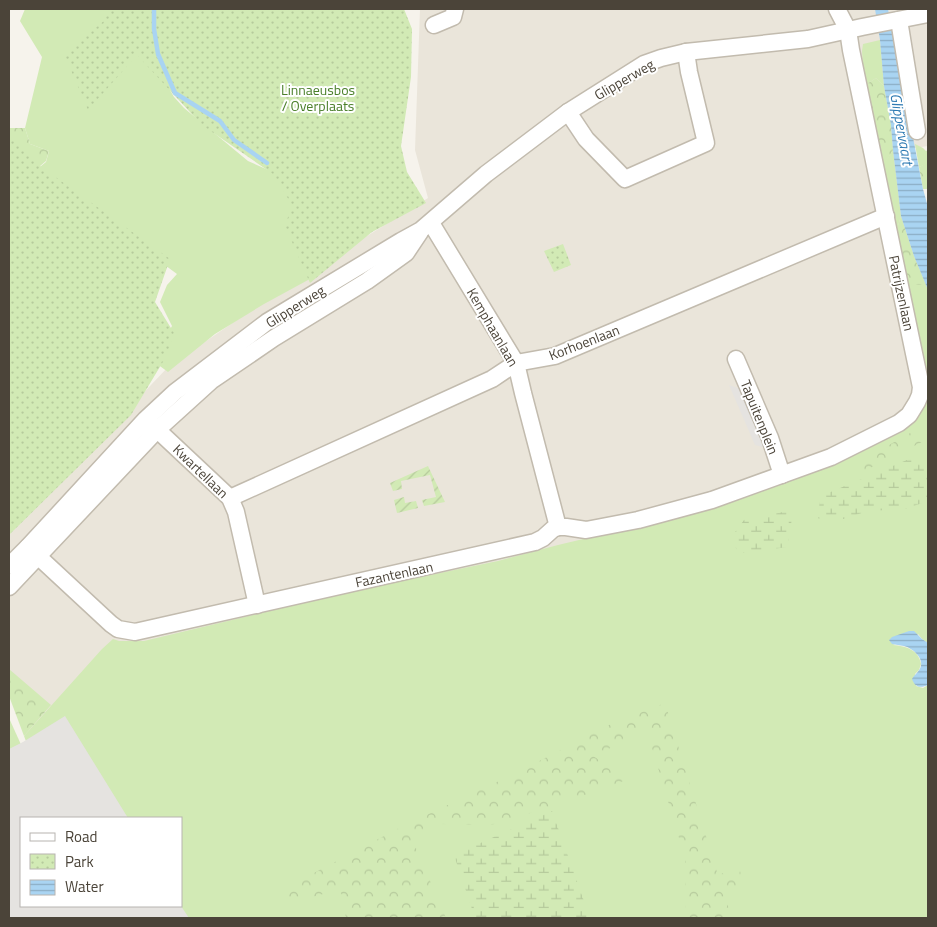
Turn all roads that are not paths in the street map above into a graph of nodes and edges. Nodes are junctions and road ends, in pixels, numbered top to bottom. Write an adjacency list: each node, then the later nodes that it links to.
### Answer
1 (455, 9): 5 (street)
2 (837, 9): 6 (street, Patrijzenlaan)
3 (928, 14): 4 (street, Glipperweg)
4 (899, 20): 6 (street, Glipperweg); 9 (street)
5 (434, 25)
6 (848, 30): 7 (street, Glipperweg); 10 (street, Patrijzenlaan)
7 (686, 52): 8 (street, Glipperweg); 8 (street)
8 (568, 112): 11 (street, Glipperweg)
9 (916, 131)
10 (886, 216): 13 (street, Korhoenlaan); 15 (street, Patrijzenlaan)
11 (426, 226): 13 (street, Kemphaanlaan); 14 (street, Glipperweg)
12 (736, 359): 15 (street, Tapuitenplein)
13 (516, 363): 16 (street, Korhoenlaan); 17 (street, Kemphaanlaan)
14 (152, 424): 16 (street, Kwartellaan); 18 (street, Glipperweg)
15 (782, 476): 17 (street)
16 (230, 498): 21 (street, Kwartellaan)
17 (558, 527): 21 (street, Fazantenlaan)
18 (33, 552): 19 (street, Glipperweg); 20 (street, Glipperweg); 21 (street, Fazantenlaan)
19 (9, 566)
20 (9, 587)
21 (257, 605)

